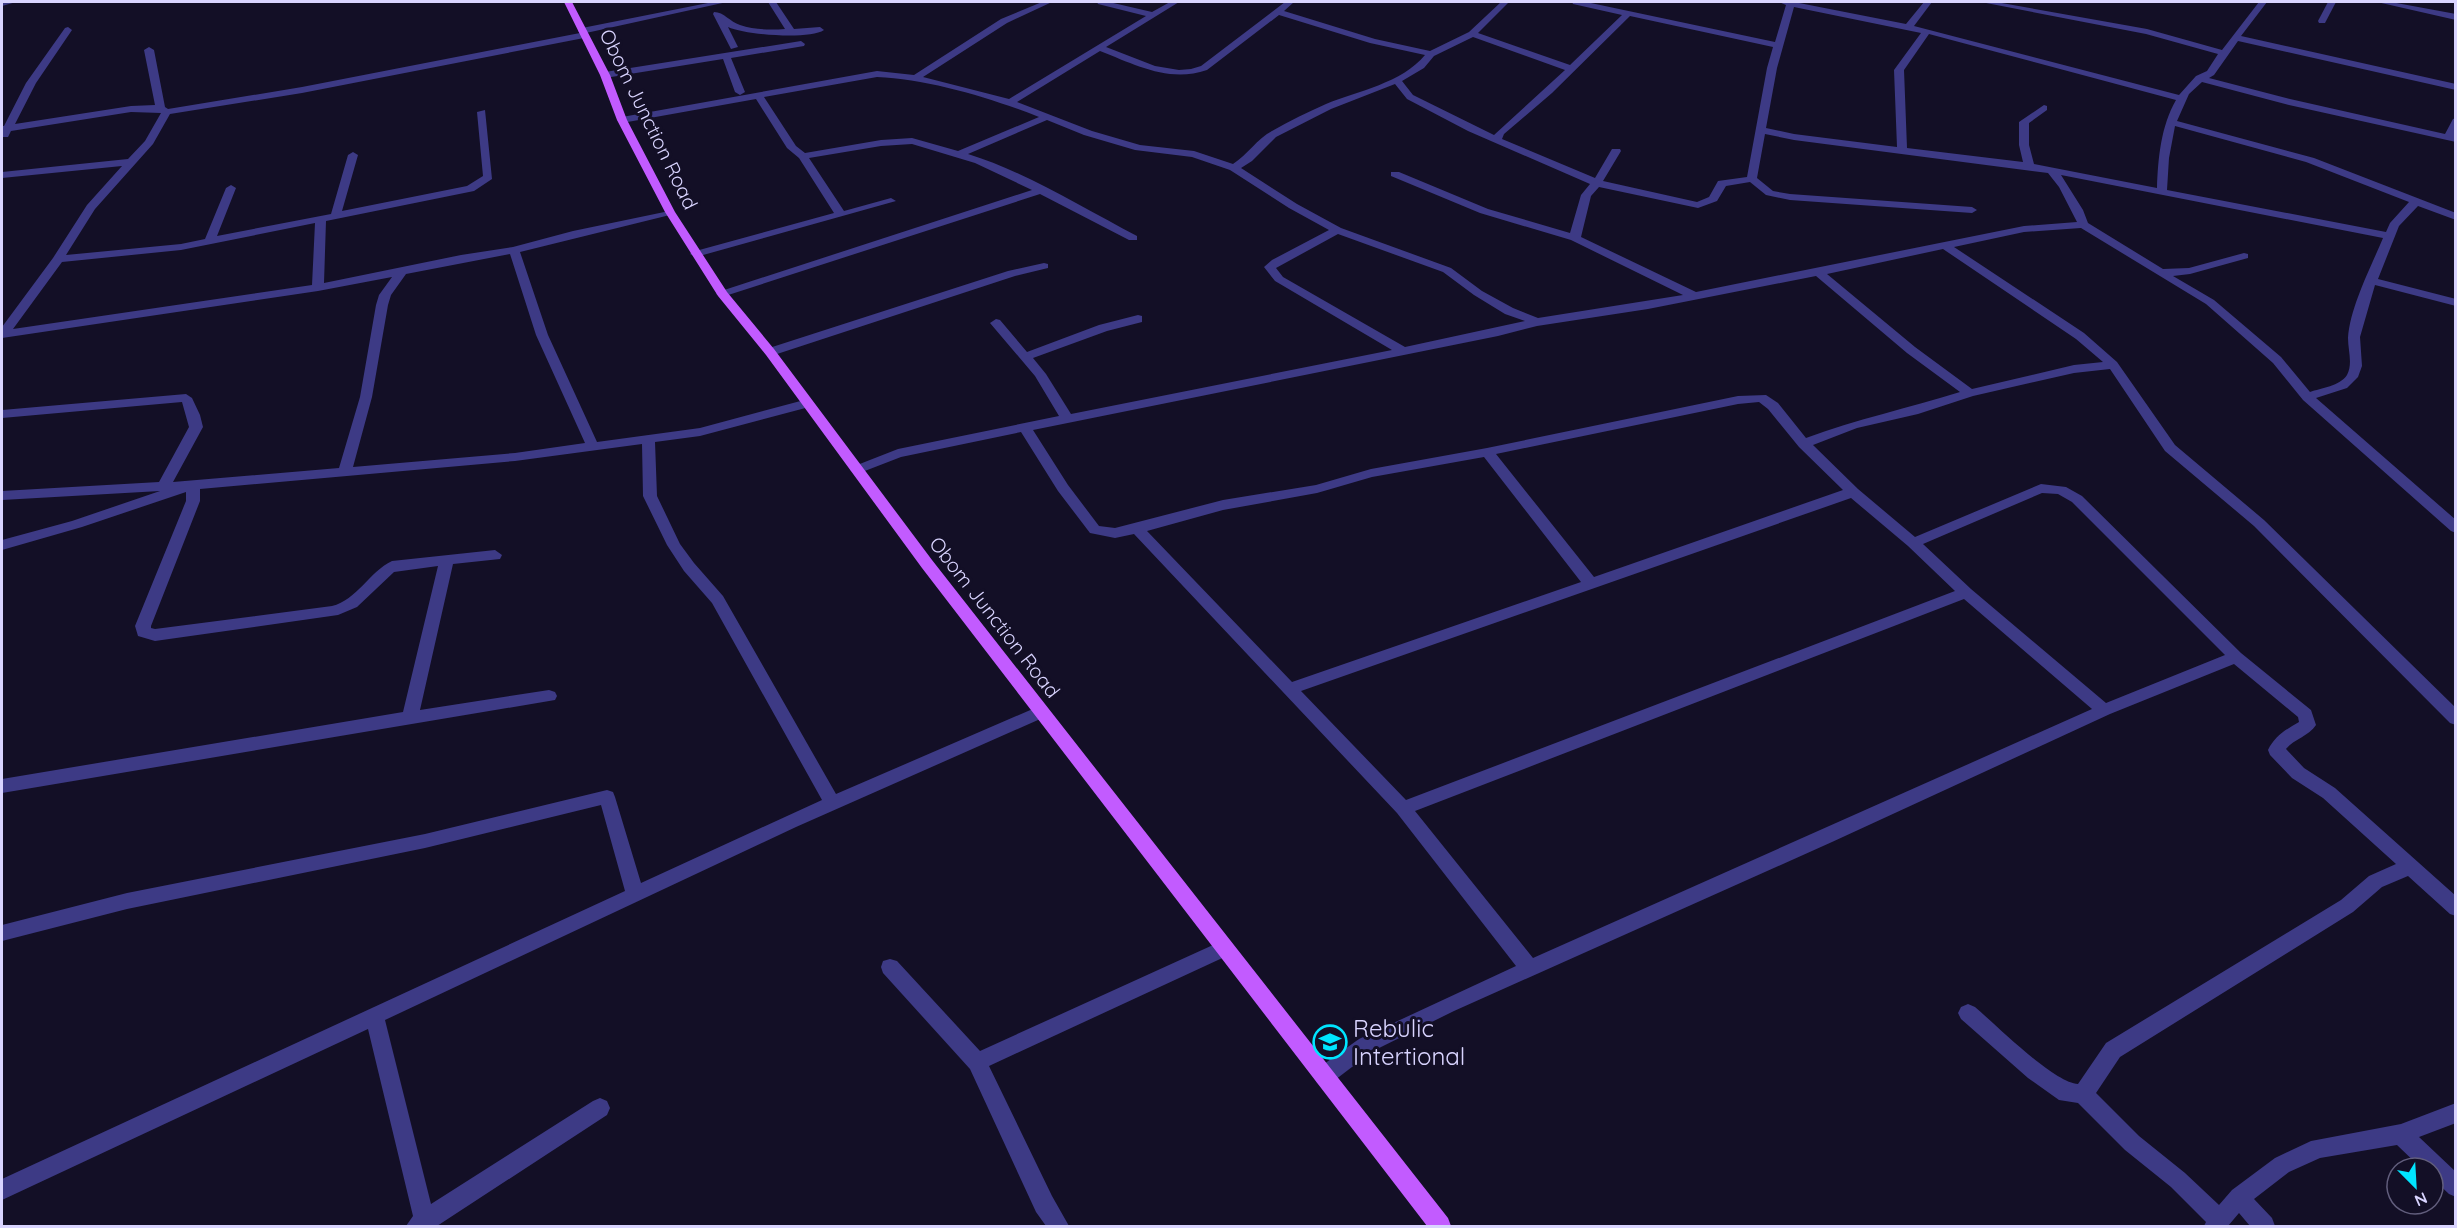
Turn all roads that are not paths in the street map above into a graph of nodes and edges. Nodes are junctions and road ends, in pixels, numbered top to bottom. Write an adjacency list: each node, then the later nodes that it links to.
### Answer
1 (12, 2): 17 (street)
2 (568, 2): 29 (main road, Obom Junction Road)
3 (723, 2): 18 (street)
4 (772, 2): 30 (street)
5 (1048, 2): 43 (street)
6 (1101, 2): 22 (street)
7 (1175, 2): 22 (street)
8 (1290, 2): 19 (street)
9 (1505, 2): 31 (street)
10 (1576, 2): 21 (street)
11 (1787, 2): 25 (street); 34 (street)
12 (1928, 2): 25 (street)
13 (1985, 2): 38 (street)
14 (2263, 2): 32 (street)
15 (2332, 2): 24 (street)
16 (2381, 2): 23 (street)
17 (2, 3)
18 (712, 4): 20 (street); 29 (street)
19 (1278, 12): 36 (street); 39 (street)
20 (717, 14): 30 (street); 35 (street)
21 (1628, 14): 34 (street); 41 (street)
22 (1152, 15): 36 (street)
23 (2456, 17)
24 (2322, 21)
25 (1908, 28): 28 (street)
26 (69, 30): 58 (street)
27 (820, 30): 30 (street)
28 (1927, 31): 49 (street); 64 (street)
29 (583, 33): 42 (main road, Obom Junction Road); 52 (street)
30 (792, 33)
31 (1472, 34): 39 (street); 41 (street)
32 (2237, 38): 38 (street); 46 (street)
33 (801, 44): 40 (street)
34 (1779, 46): 59 (street)
35 (734, 47)
36 (1100, 48): 50 (street)
37 (148, 50): 52 (street)
38 (2224, 53): 44 (street)
39 (1431, 54): 45 (street)
40 (726, 56): 42 (street); 47 (street)
41 (1572, 69): 62 (street)
42 (605, 75): 55 (main road, Obom Junction Road)
43 (916, 78): 48 (street); 50 (street)
44 (2199, 78): 49 (street); 60 (street)
45 (1397, 80): 62 (street); 70 (street)
46 (2456, 87)
47 (740, 92)
48 (759, 96): 55 (street); 67 (street)
49 (2182, 99): 57 (street)
50 (1010, 102): 54 (street)
51 (2044, 108): 69 (street)
52 (163, 110): 58 (street); 68 (street)
53 (482, 112): 84 (street)
54 (1047, 117): 66 (street); 70 (street)
55 (622, 120): 82 (main road, Obom Junction Road)
56 (2456, 121): 60 (street)
57 (2171, 122): 78 (street); 80 (street)
58 (5, 128): 61 (street)
59 (1761, 130): 64 (street); 74 (street)
60 (2452, 138)
61 (2, 139)
62 (1496, 140): 75 (street)
63 (1616, 151): 75 (street)
64 (1902, 151): 69 (street)
65 (353, 155): 84 (street)
66 (958, 155): 67 (street); 77 (street)
67 (804, 156): 83 (street)
68 (130, 162): 73 (street); 97 (street)
69 (2029, 166): 71 (street)
70 (1234, 168): 88 (street)
71 (2051, 170): 78 (street); 87 (street)
72 (1395, 174): 91 (street)
73 (2, 175)
74 (1752, 179): 75 (street); 81 (street)
75 (1597, 183): 91 (street)
76 (231, 188): 92 (street)
77 (1041, 190): 90 (street); 104 (street)
78 (2162, 190): 89 (street)
79 (891, 201): 83 (street)
80 (2416, 201): 85 (street); 89 (street)
81 (1972, 210)
82 (670, 212): 94 (street); 95 (main road, Obom Junction Road)
83 (841, 215): 95 (street)
84 (335, 217): 86 (street)
85 (2456, 217)
86 (321, 219): 92 (street); 103 (street)
87 (2083, 225): 93 (street); 101 (street)
88 (1337, 230): 108 (street); 111 (street)
89 (2388, 236): 102 (street)
90 (1133, 238)
91 (1575, 238): 105 (street)
92 (210, 241): 97 (street)
93 (1944, 245): 100 (street); 114 (street)
94 (514, 250): 99 (street); 123 (street)
95 (696, 254): 104 (main road, Obom Junction Road)
96 (2244, 256): 101 (street)
97 (58, 260): 110 (street)
98 (1044, 266): 112 (street)
99 (402, 271): 103 (street); 126 (street)
100 (1818, 272): 105 (street); 115 (street)
101 (2161, 273): 116 (street)
102 (2372, 281): 106 (street); 116 (street)
103 (318, 288): 110 (street)
104 (722, 294): 112 (main road, Obom Junction Road)
105 (1692, 296): 108 (street)
106 (2456, 303)
107 (1138, 318): 113 (street)
108 (1537, 322): 111 (street)
109 (996, 323): 113 (street)
110 (2, 335)
111 (1403, 351): 119 (street)
112 (770, 352): 117 (main road, Obom Junction Road)
113 (1025, 357): 119 (street)
114 (2113, 365): 115 (street); 145 (street)
115 (1970, 393): 122 (street)
116 (2307, 397): 131 (street)
117 (808, 403): 121 (street); 125 (main road, Obom Junction Road)
118 (2, 414): 128 (street)
119 (1067, 419): 120 (street)
120 (1025, 428): 125 (street); 132 (street)
121 (648, 440): 123 (street); 147 (street)
122 (1804, 444): 124 (street); 129 (street)
123 (593, 447): 126 (street)
124 (1487, 452): 132 (street); 137 (street)
125 (856, 470): 143 (main road, Obom Junction Road)
126 (345, 472): 127 (street)
127 (193, 485): 128 (street); 134 (street); 136 (street)
128 (164, 486): 130 (street)
129 (1853, 492): 133 (street); 137 (street)
130 (2, 495)
131 (2456, 528)
132 (1137, 529): 140 (street)
133 (1913, 543): 138 (street); 139 (street)
134 (2, 545)
135 (495, 555): 136 (street)
136 (447, 560): 144 (street)
137 (1590, 583): 140 (street)
138 (1966, 593): 142 (street); 148 (street)
139 (2236, 657): 142 (street); 149 (street)
140 (1290, 689): 148 (street)
141 (549, 696): 144 (street)
142 (2104, 710): 155 (street)
143 (1041, 712): 147 (street); 153 (main road, Obom Junction Road)
144 (410, 717): 146 (street)
145 (2456, 719)
146 (2, 786)
147 (832, 804): 150 (street)
148 (1403, 808): 155 (street)
149 (2410, 868): 151 (street); 160 (street)
150 (635, 894): 152 (street); 157 (street)
151 (2456, 908)
152 (2, 933)
153 (1224, 948): 158 (street); 159 (main road, Obom Junction Road)
154 (890, 967): 158 (street)
155 (1529, 968): 159 (street)
156 (1968, 1013): 160 (street)
157 (375, 1018): 165 (street); 168 (street)
158 (977, 1062): 169 (street)
159 (1324, 1076): 170 (main road, Obom Junction Road)
160 (2083, 1094): 167 (street)
161 (600, 1108): 168 (street)
162 (2456, 1113): 163 (street)
163 (2401, 1134): 164 (street); 166 (street)
164 (2456, 1187)
165 (2, 1190)
166 (2239, 1197): 167 (street); 171 (street)
167 (2217, 1223)
168 (423, 1225)
169 (1058, 1227)
170 (1440, 1227)
171 (2264, 1227)

